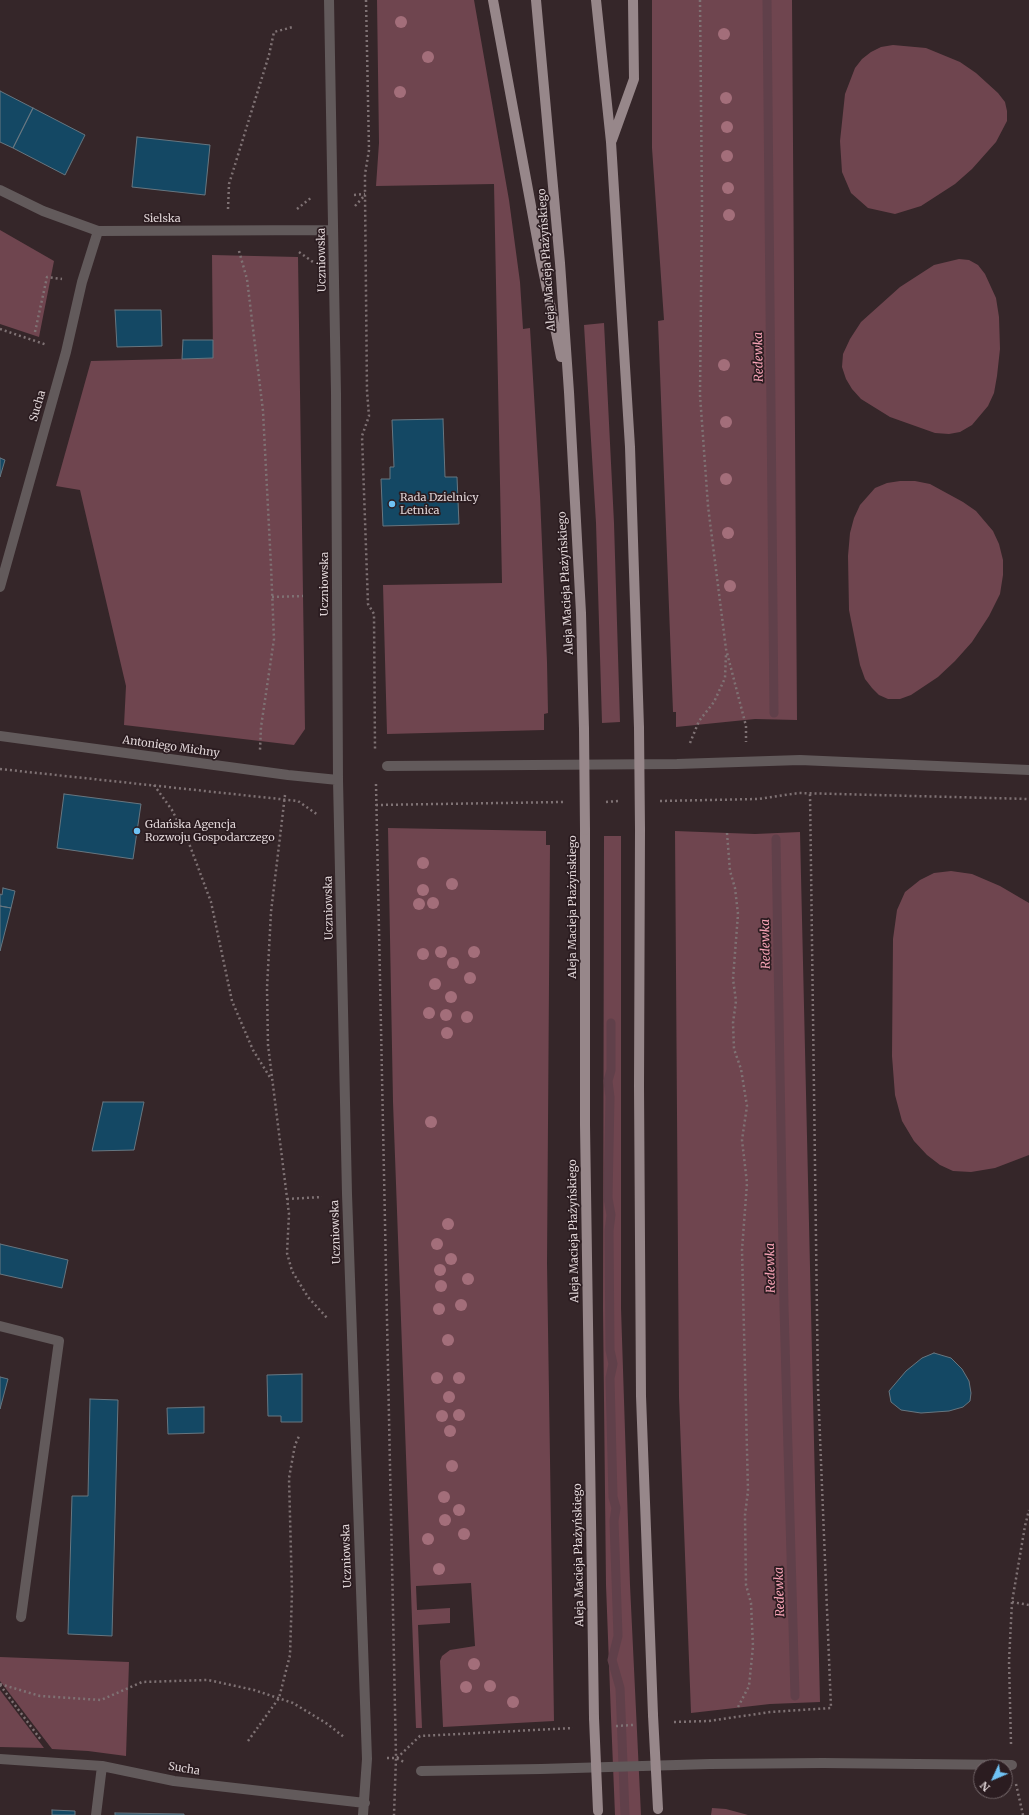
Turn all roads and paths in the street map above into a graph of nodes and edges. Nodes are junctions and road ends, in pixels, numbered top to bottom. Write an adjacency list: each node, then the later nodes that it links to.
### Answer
1 (329, 0): 12 (street, Uczniowska)
2 (366, 0): 24 (path)
3 (493, 0): 18 (main road)
4 (536, 0): 18 (main road, Aleja Macieja Płażyńskiego)
5 (596, 0): 9 (main road)
6 (633, 0): 9 (main road)
7 (700, 0): 22 (path)
8 (293, 26): 11 (path)
9 (611, 142): 73 (main road, bridge)
10 (0, 190): 13 (street, Sielska)
11 (233, 230): 12 (street, Sielska); 13 (street, Sielska); 21 (path)
12 (333, 230): 32 (street, Uczniowska)
13 (98, 231): 14 (street, Sucha)
14 (82, 282): 16 (path); 17 (street, Sucha)
15 (0, 329): 17 (path)
16 (35, 332)
17 (66, 352): 19 (street, Sucha)
18 (569, 392): 74 (main road, Aleja Macieja Płażyńskiego, bridge)
19 (0, 587)
20 (303, 596): 21 (path)
21 (272, 597): 30 (path)
22 (726, 649): 25 (path); 26 (path)
23 (0, 736): 30 (street, Antoniego Michny)
24 (375, 753)
25 (747, 762): 26 (street); 29 (street)
26 (681, 764): 27 (street)
27 (387, 766)
28 (0, 769): 34 (path)
29 (1029, 770)
30 (260, 771): 31 (street, Antoniego Michny)
31 (288, 775): 32 (street, Antoniego Michny); 36 (path)
32 (338, 780): 72 (street, Uczniowska)
33 (376, 783): 42 (path)
34 (154, 785): 36 (path); 45 (path)
35 (810, 793): 37 (path); 39 (path); 58 (path)
36 (284, 799): 43 (path); 45 (path)
37 (1029, 800)
38 (623, 801): 41 (path)
39 (654, 801)
40 (569, 802): 42 (path)
41 (600, 802)
42 (376, 805): 64 (path)
43 (319, 815)
44 (727, 833): 57 (path)
45 (272, 1081): 47 (path)
46 (322, 1196): 47 (path)
47 (287, 1199): 48 (path)
48 (327, 1318)
49 (0, 1326): 54 (street)
50 (300, 1434): 56 (path)
51 (1029, 1510): 52 (path)
52 (1012, 1602): 53 (path); 66 (path)
53 (1029, 1605)
54 (21, 1617)
55 (0, 1685): 56 (path); 67 (path)
56 (279, 1698): 62 (path); 63 (path)
57 (737, 1709)
58 (670, 1723)
59 (639, 1724): 60 (path)
60 (608, 1726)
61 (577, 1728): 64 (path)
62 (345, 1738)
63 (248, 1741)
64 (396, 1758): 77 (path)
65 (0, 1759): 67 (street, Sucha)
66 (1012, 1759)
67 (58, 1763): 69 (street, Sucha)
68 (973, 1765): 71 (street)
69 (102, 1766): 72 (street, Sucha); 75 (street)
70 (1013, 1770): 78 (path)
71 (421, 1771)
72 (365, 1803): 76 (street, Uczniowska)
73 (659, 1813)
74 (597, 1814)
75 (96, 1815)
76 (363, 1815)
77 (394, 1815)
78 (1023, 1815)

